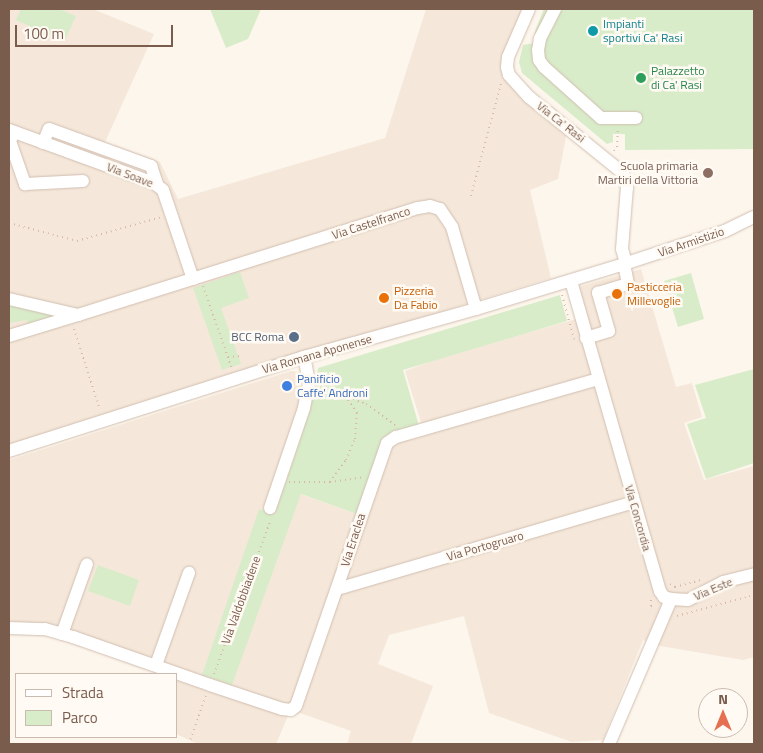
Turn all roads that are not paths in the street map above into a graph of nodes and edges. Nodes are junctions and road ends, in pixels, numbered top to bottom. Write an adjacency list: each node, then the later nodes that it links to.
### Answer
1 (529, 9): 3 (street)
2 (554, 9): 4 (street)
3 (518, 31): 4 (street); 9 (street, Via Ca' Rasi)
4 (540, 39): 5 (street)
5 (636, 118)
6 (11, 131): 7 (street); 10 (street, Via Soave)
7 (83, 181)
8 (754, 217): 9 (street, Via Armistizio)
9 (625, 264): 11 (street, Via Romana Aponense); 16 (street, Via Ca' Rasi)
10 (196, 278): 13 (street, Via Castelfranco); 14 (street, Via Castelfranco)
11 (571, 281): 13 (street, Via Romana Aponense); 16 (street, Via Concordia)
12 (9, 299): 14 (street)
13 (476, 309): 17 (street, Via Romana Aponense)
14 (74, 316): 15 (street, Via Castelfranco)
15 (9, 336)
16 (586, 338): 18 (street, Via Concordia)
17 (304, 357): 19 (street, Via Romana Aponense); 21 (street)
18 (598, 379): 20 (street, Via Concordia); 25 (street, Via Eraclea)
19 (9, 452)
20 (634, 502): 25 (street, Via Portogruaro); 26 (street, Via Concordia)
21 (271, 512)
22 (87, 564): 28 (street)
23 (189, 573): 29 (street)
24 (754, 574): 26 (street, Via Este)
25 (337, 589): 30 (street, Via Eraclea)
26 (671, 600): 32 (street)
27 (9, 628): 28 (street, Via Eraclea)
28 (62, 634): 29 (street, Via Eraclea)
29 (156, 665): 31 (street, Via Eraclea)
30 (178, 673)
31 (178, 673)
32 (608, 744)

